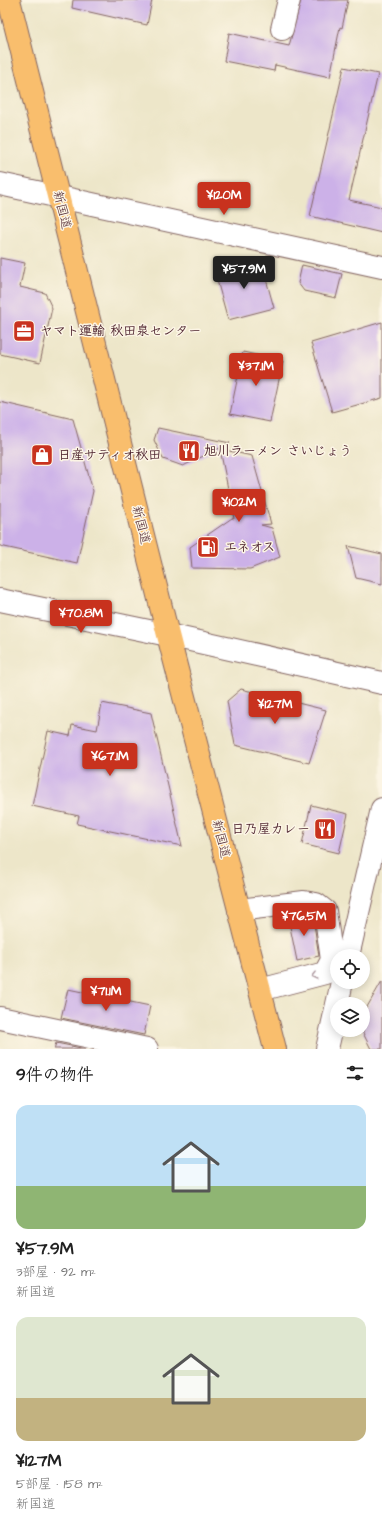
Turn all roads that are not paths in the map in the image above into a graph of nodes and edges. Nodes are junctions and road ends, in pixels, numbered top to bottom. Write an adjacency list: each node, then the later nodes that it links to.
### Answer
1 (9, 0): 5 (main road, 新国道)
2 (289, 0): 3 (street)
3 (282, 29)
4 (0, 184): 5 (street)
5 (59, 198): 6 (street); 8 (main road, 新国道)
6 (382, 267)
7 (0, 600): 8 (street)
8 (168, 635): 9 (street); 11 (main road, 新国道)
9 (382, 683)
10 (382, 809): 12 (street)
11 (239, 910): 14 (main road, 新国道); 14 (street, one-way to 14)
12 (350, 949)
13 (340, 989): 18 (street)
14 (260, 990): 17 (main road, 新国道)
15 (0, 1018): 16 (street)
16 (147, 1049)
17 (275, 1049)
18 (327, 1049)

